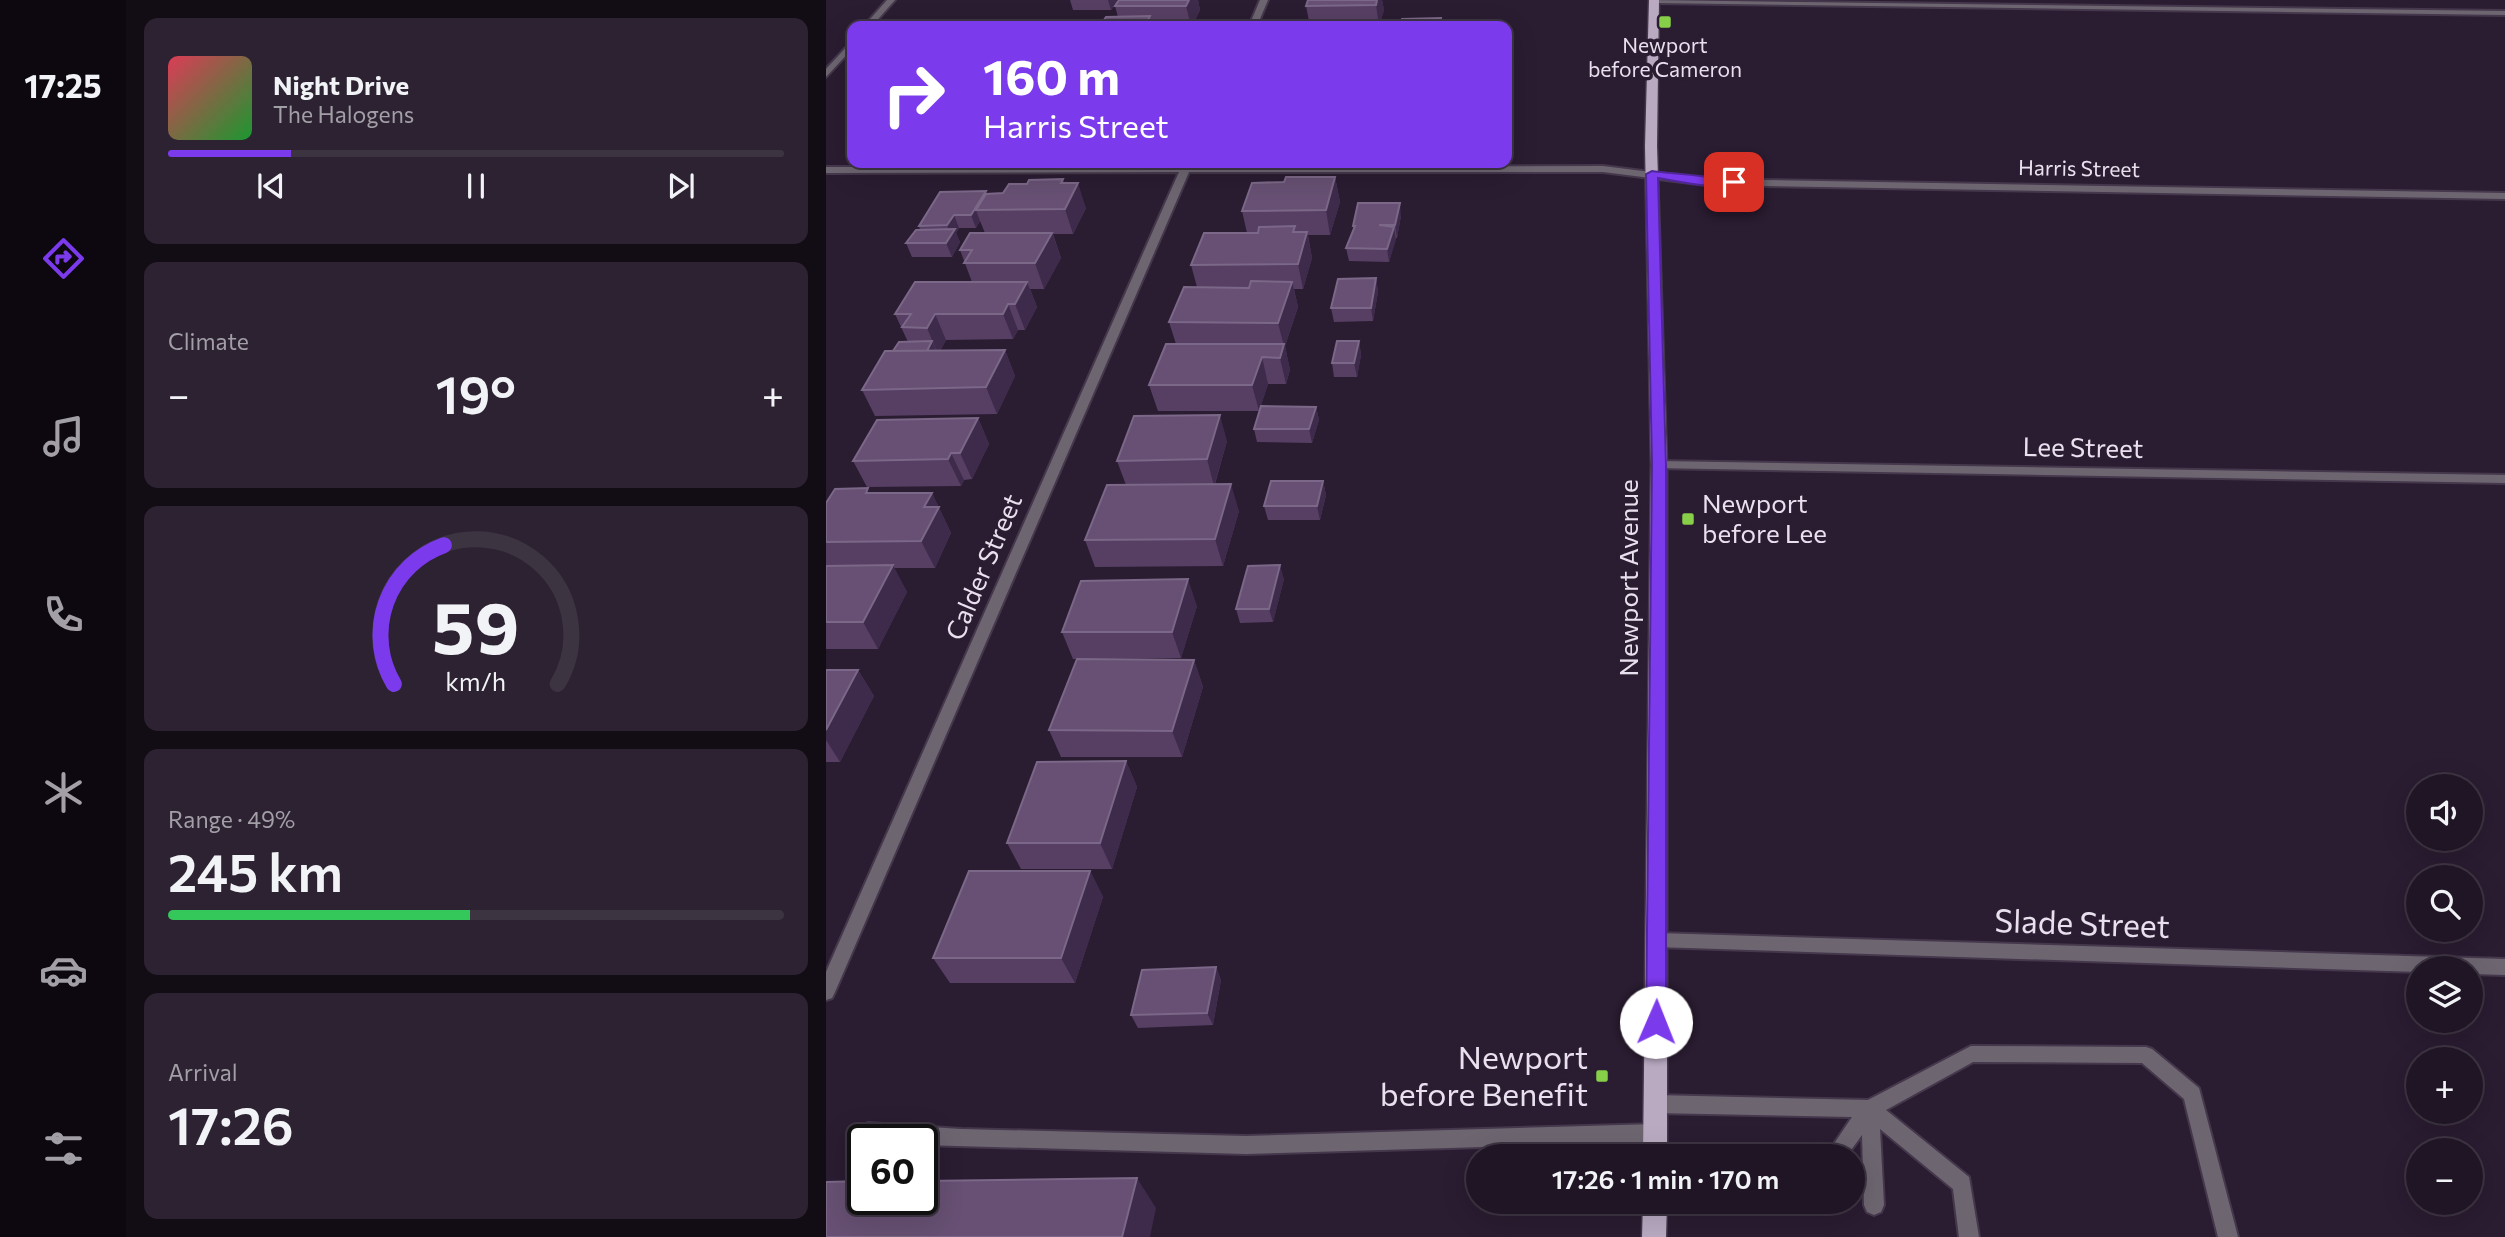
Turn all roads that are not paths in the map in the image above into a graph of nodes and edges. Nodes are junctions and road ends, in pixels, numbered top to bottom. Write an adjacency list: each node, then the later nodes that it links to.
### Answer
1 (891, 0): 5 (street)
2 (1264, 0): 6 (street)
3 (1654, 0): 4 (street); 13 (main road, Newport Avenue)
4 (2505, 13)
5 (872, 21)
6 (1255, 21)
7 (847, 50): 8 (street)
8 (826, 74)
9 (1067, 168): 12 (street, Harris Street)
10 (1187, 168): 19 (street, Calder Street)
11 (1396, 168): 13 (street, Harris Street)
12 (826, 170)
13 (1652, 174): 14 (street, Harris Street); 15 (main road, Newport Avenue)
14 (2505, 196)
15 (1659, 465): 16 (street, Lee Street); 17 (main road, Newport Avenue)
16 (2505, 479)
17 (1657, 940): 18 (street, Slade Street); 20 (main road, Newport Avenue)
18 (2505, 967)
19 (826, 992)
20 (1655, 1104): 21 (street); 22 (main road, Newport Avenue)
21 (1870, 1109): 25 (street); 26 (street); 29 (street); 30 (street)
22 (1656, 1133): 23 (street); 24 (main road, Newport Avenue)
23 (938, 1137)
24 (1656, 1144)
25 (1844, 1144)
26 (1874, 1205)
27 (1655, 1214): 28 (main road)
28 (1654, 1237)
29 (1969, 1237)
30 (2228, 1237)

